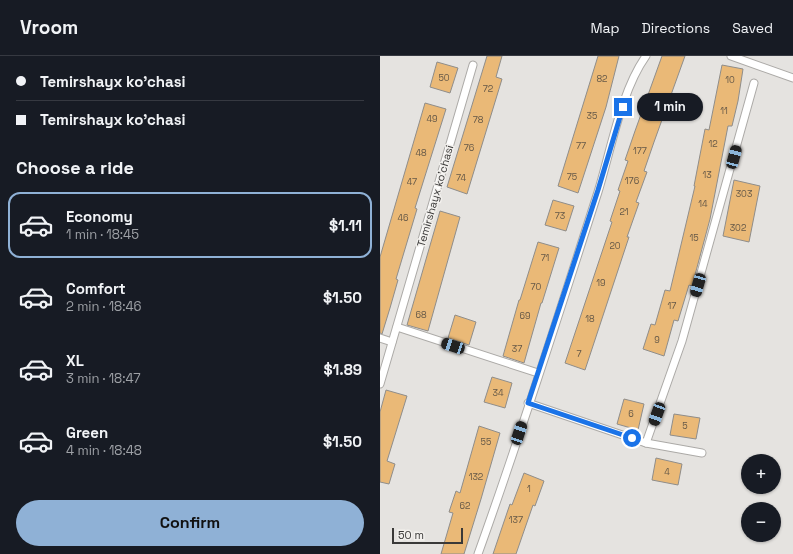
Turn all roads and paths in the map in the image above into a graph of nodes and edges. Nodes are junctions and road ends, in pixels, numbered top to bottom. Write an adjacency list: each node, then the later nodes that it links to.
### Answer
1 (646, 56): 9 (street)
2 (731, 56): 4 (street)
3 (473, 65): 6 (street, Temirshayx ko'chasi)
4 (793, 78)
5 (754, 83): 12 (street)
6 (396, 327): 8 (street, Temirshayx ko'chasi); 9 (street)
7 (380, 338): 8 (street)
8 (392, 342): 10 (street, Temirshayx ko'chasi)
9 (538, 374): 11 (street)
10 (380, 384)
11 (528, 403): 12 (street); 14 (street)
12 (646, 443): 13 (street)
13 (702, 453)
14 (478, 554)

